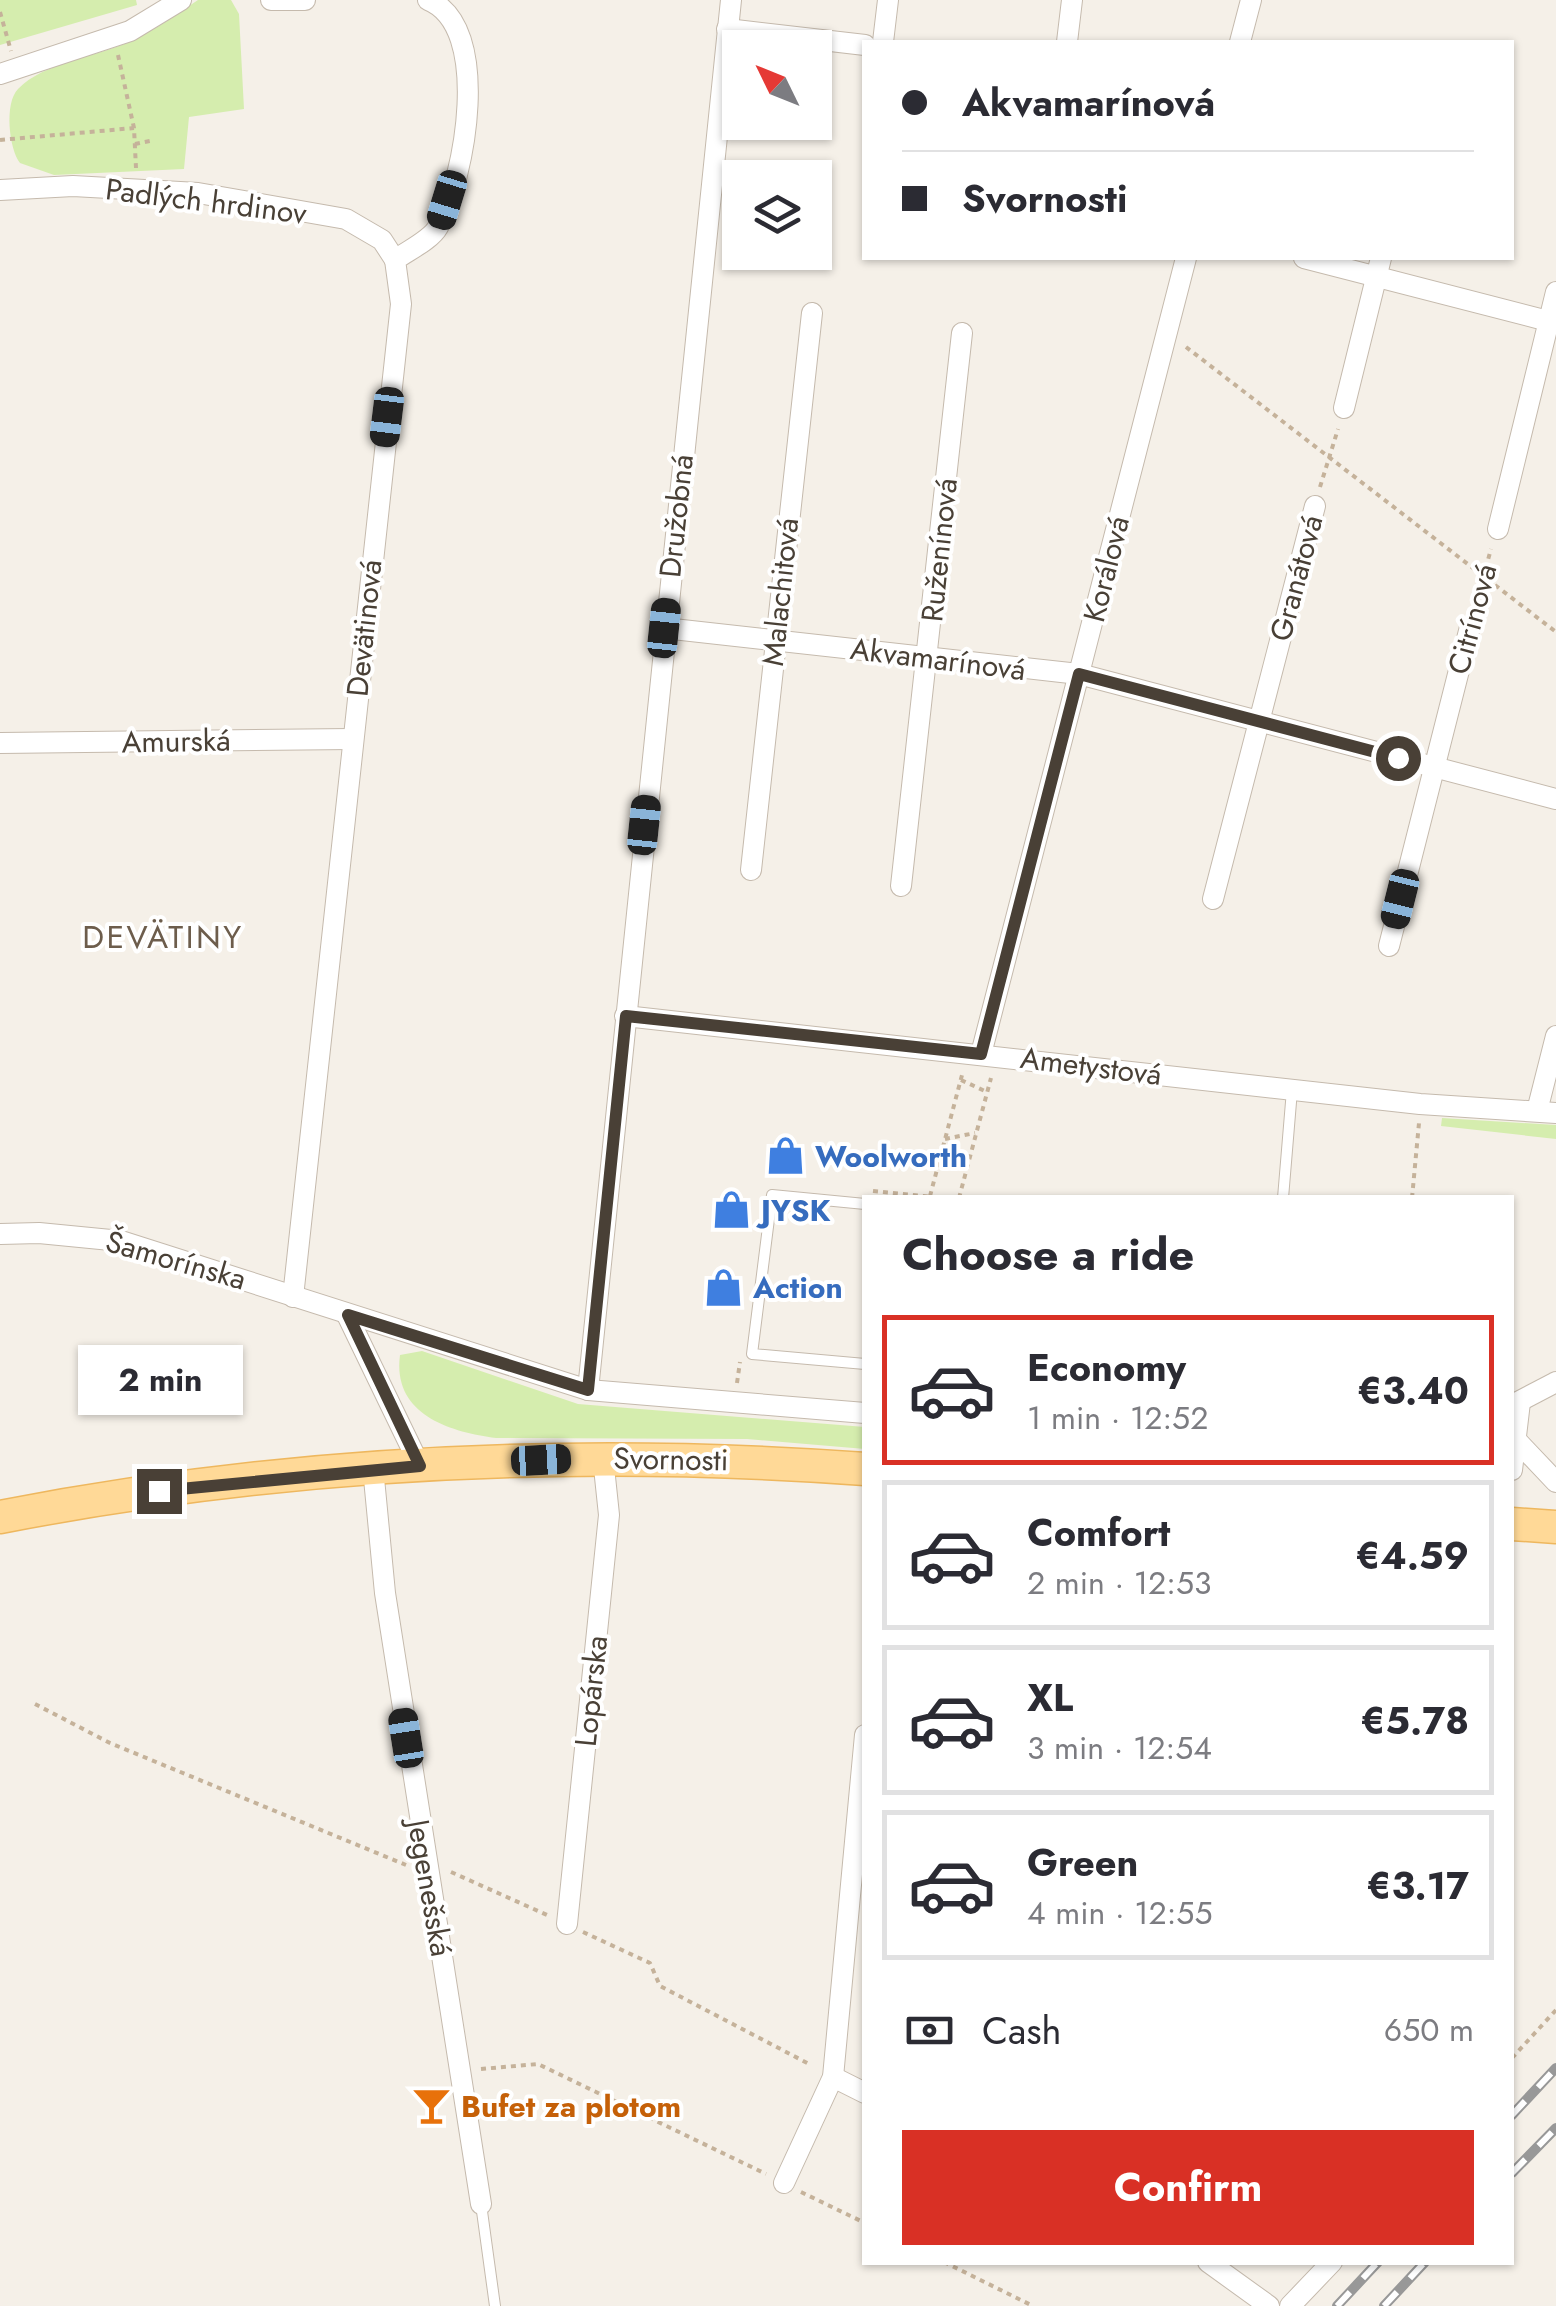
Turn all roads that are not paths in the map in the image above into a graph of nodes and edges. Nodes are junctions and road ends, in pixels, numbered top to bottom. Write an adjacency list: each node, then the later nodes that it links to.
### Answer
1 (180, 0): 15 (street)
2 (272, 0): 3 (street)
3 (305, 0)
4 (428, 0): 18 (street)
5 (731, 0): 9 (street, Družobná)
6 (888, 0): 10 (street)
7 (1072, 0): 11 (street)
8 (1250, 0): 12 (street)
9 (727, 30)
10 (884, 40)
11 (1067, 40)
12 (1240, 40)
13 (832, 41): 14 (street)
14 (862, 45)
15 (8, 72)
16 (722, 77): 30 (street, Družobná)
17 (0, 190): 18 (street, Padlých hrdinov)
18 (395, 260): 35 (street, Devätinová)
19 (1186, 260): 33 (street, Korálová)
20 (1321, 260): 21 (street)
21 (1379, 267): 24 (street); 26 (street)
22 (1556, 292): 24 (street, Citrínová)
23 (812, 313): 31 (street, Malachitová)
24 (1552, 322): 28 (street, Citrínová)
25 (962, 332): 32 (street, Ruženínová)
26 (1344, 408)
27 (1315, 506): 34 (street, Granátová)
28 (1498, 529)
29 (1470, 627): 37 (street, Citrínová)
30 (664, 628): 31 (street, Akvamarínová); 43 (street, Družobná)
31 (775, 641): 32 (street, Akvamarínová); 39 (street, Malachitová)
32 (927, 657): 33 (street, Akvamarínová); 40 (street, Ruženínová)
33 (1079, 674): 34 (street, Akvamarínová); 45 (street, Korálová)
34 (1258, 724): 37 (street, Akvamarínová); 41 (street, Granátová)
35 (352, 740): 36 (street, Amurská); 51 (street, Devätinová)
36 (0, 744)
37 (1432, 767): 38 (street, Akvamarínová); 42 (street, Citrínová)
38 (1556, 799)
39 (751, 870)
40 (901, 886)
41 (1213, 899)
42 (1388, 946)
43 (626, 1016): 45 (street, Ametystová); 55 (street, Družobná)
44 (1556, 1036): 47 (street)
45 (979, 1064): 46 (street, Ametystová)
46 (1292, 1090): 47 (street, Ametystová); 48 (lane)
47 (1546, 1112)
48 (1282, 1195)
49 (862, 1204): 53 (lane)
50 (0, 1234): 51 (street, Šamorínska)
51 (293, 1296): 52 (street, Šamorínska)
52 (348, 1315): 55 (street, Šamorínska); 61 (street)
53 (862, 1364)
54 (1556, 1382): 56 (street)
55 (588, 1390): 57 (street, Šamorínska)
56 (1516, 1404): 58 (street)
57 (862, 1413)
58 (1518, 1442): 60 (street); 64 (street)
59 (602, 1458): 61 (main road, Svornosti); 63 (main road, Svornosti); 69 (street, Lopárska)
60 (1514, 1461)
61 (420, 1466): 62 (main road, Svornosti)
62 (373, 1468): 65 (main road, Svornosti); 73 (street, Jegenešská)
63 (862, 1469)
64 (1556, 1482)
65 (0, 1517)
66 (1514, 1524): 67 (main road)
67 (1556, 1527)
68 (862, 1766): 70 (street)
69 (567, 1924)
70 (832, 2077): 71 (street); 72 (street)
71 (862, 2091)
72 (784, 2183)
73 (481, 2204): 76 (lane, Jegenešská)
74 (1212, 2265): 77 (street)
75 (1329, 2265): 78 (street)
76 (495, 2306)
77 (1269, 2306)
78 (1290, 2306)

